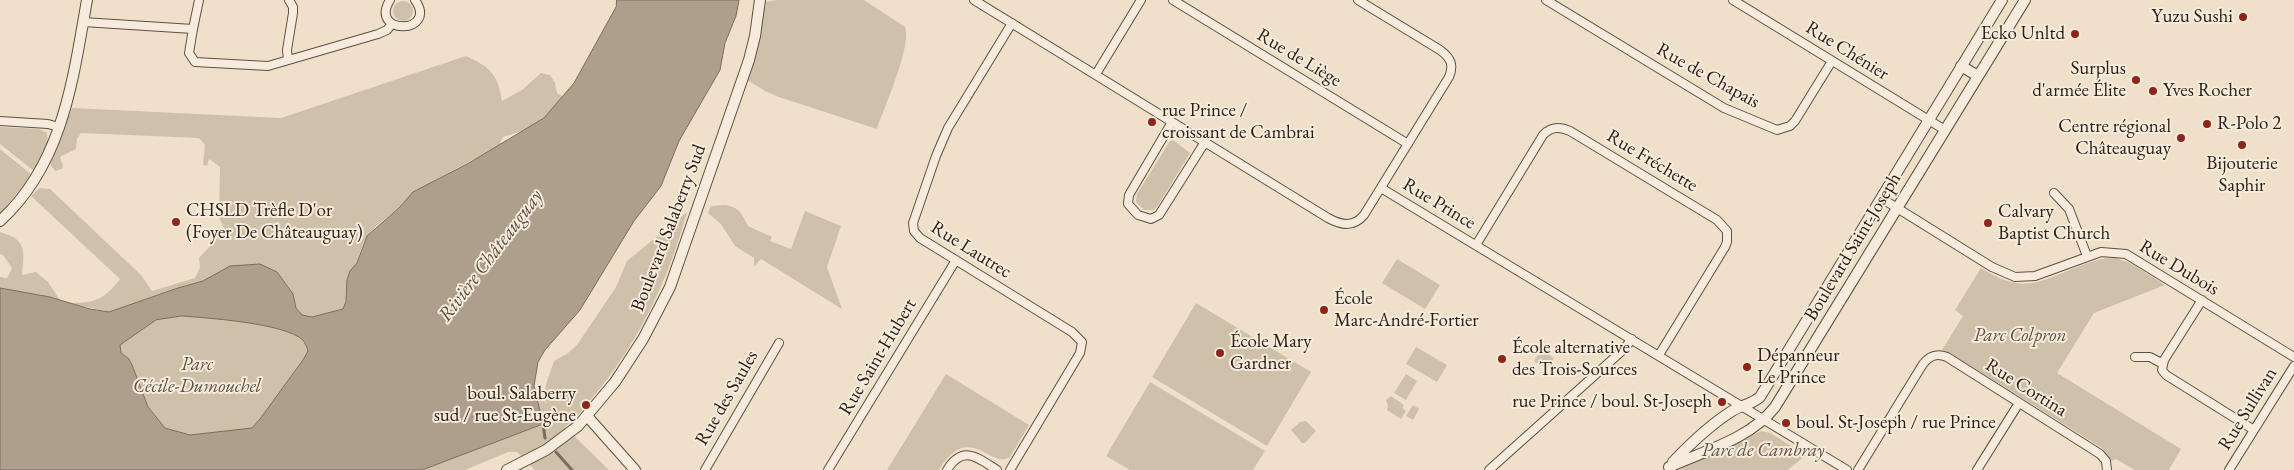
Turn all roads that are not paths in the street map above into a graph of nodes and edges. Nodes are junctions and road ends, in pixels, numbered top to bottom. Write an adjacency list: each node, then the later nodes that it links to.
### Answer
1 (87, 0): 15 (street)
2 (199, 0): 18 (street)
3 (289, 0): 19 (street)
4 (390, 0): 17 (street)
5 (415, 0): 17 (street)
6 (760, 0): 49 (street, Boulevard Salaberry Sud)
7 (974, 0): 16 (street, Rue Prince)
8 (1141, 0): 22 (street)
9 (1173, 0): 30 (street, Rue de Liège)
10 (1358, 0): 30 (street)
11 (1546, 0): 20 (street, Rue de Chapais)
12 (1733, 0): 20 (street, Rue Chénier)
13 (2002, 0): 21 (street, Boulevard Saint-Joseph)
14 (2025, 0): 23 (street, Boulevard Saint-Joseph)
15 (83, 22): 18 (street); 27 (street)
16 (1012, 23): 22 (street, Rue Prince); 38 (street, Rue Lautrec)
17 (392, 24): 19 (street)
18 (193, 29): 19 (street)
19 (288, 60)
20 (1832, 61): 24 (street, Rue Chénier)
21 (1962, 66): 23 (street); 24 (street, Boulevard Saint-Joseph)
22 (1096, 74): 26 (street, Rue Prince)
23 (1978, 76): 28 (street, Boulevard Saint-Joseph)
24 (1928, 120): 28 (street, Rue Chénier); 33 (street, Boulevard Saint-Joseph)
25 (0, 121): 27 (street)
26 (1172, 122): 29 (street, Rue Prince); 29 (street)
27 (59, 128): 35 (street)
28 (1945, 130): 34 (street, Boulevard Saint-Joseph)
29 (1205, 142): 31 (street, Rue Prince)
30 (1408, 144): 31 (street)
31 (1381, 188): 36 (street, Rue Prince)
32 (2054, 193): 37 (street)
33 (1881, 198): 34 (street, Rue Dubois); 48 (street, Boulevard Saint-Joseph)
34 (1897, 208): 37 (street, Rue Dubois); 50 (street, Boulevard Saint-Joseph)
35 (0, 221)
36 (1476, 245): 40 (street, Rue Prince); 42 (street, Rue Fréchette)
37 (2088, 256): 39 (street, Rue Dubois)
38 (956, 260): 56 (street, Rue Saint-Hubert); 59 (street, Rue Lautrec)
39 (2202, 300): 44 (street, Rue Dubois); 45 (street)
40 (1632, 339): 42 (street, Rue Prince); 60 (street)
41 (779, 343): 55 (street, Rue des Saules)
42 (1659, 355): 48 (street, Rue Prince)
43 (2135, 357): 45 (street)
44 (2294, 357)
45 (2163, 364): 51 (street)
46 (2294, 366): 51 (street, Rue Sullivan)
47 (2019, 403): 62 (street, Rue Cortina); 63 (street); 64 (street, Rue Cortina)
48 (1743, 406): 50 (street, Rue Prince); 52 (street, Boulevard Saint-Joseph)
49 (587, 416): 53 (street, Boulevard Salaberry Sud); 54 (street)
50 (1763, 419): 52 (street, Boulevard Saint-Joseph); 61 (street, Rue Prince)
51 (2254, 430): 65 (street, Rue Sullivan)
52 (1667, 468)
53 (507, 470)
54 (635, 470)
55 (705, 470)
56 (828, 470)
57 (948, 470): 58 (street)
58 (997, 470)
59 (1010, 470)
60 (1489, 470)
61 (1847, 470)
62 (1858, 470)
63 (1977, 470)
64 (2107, 470)
65 (2229, 470)

